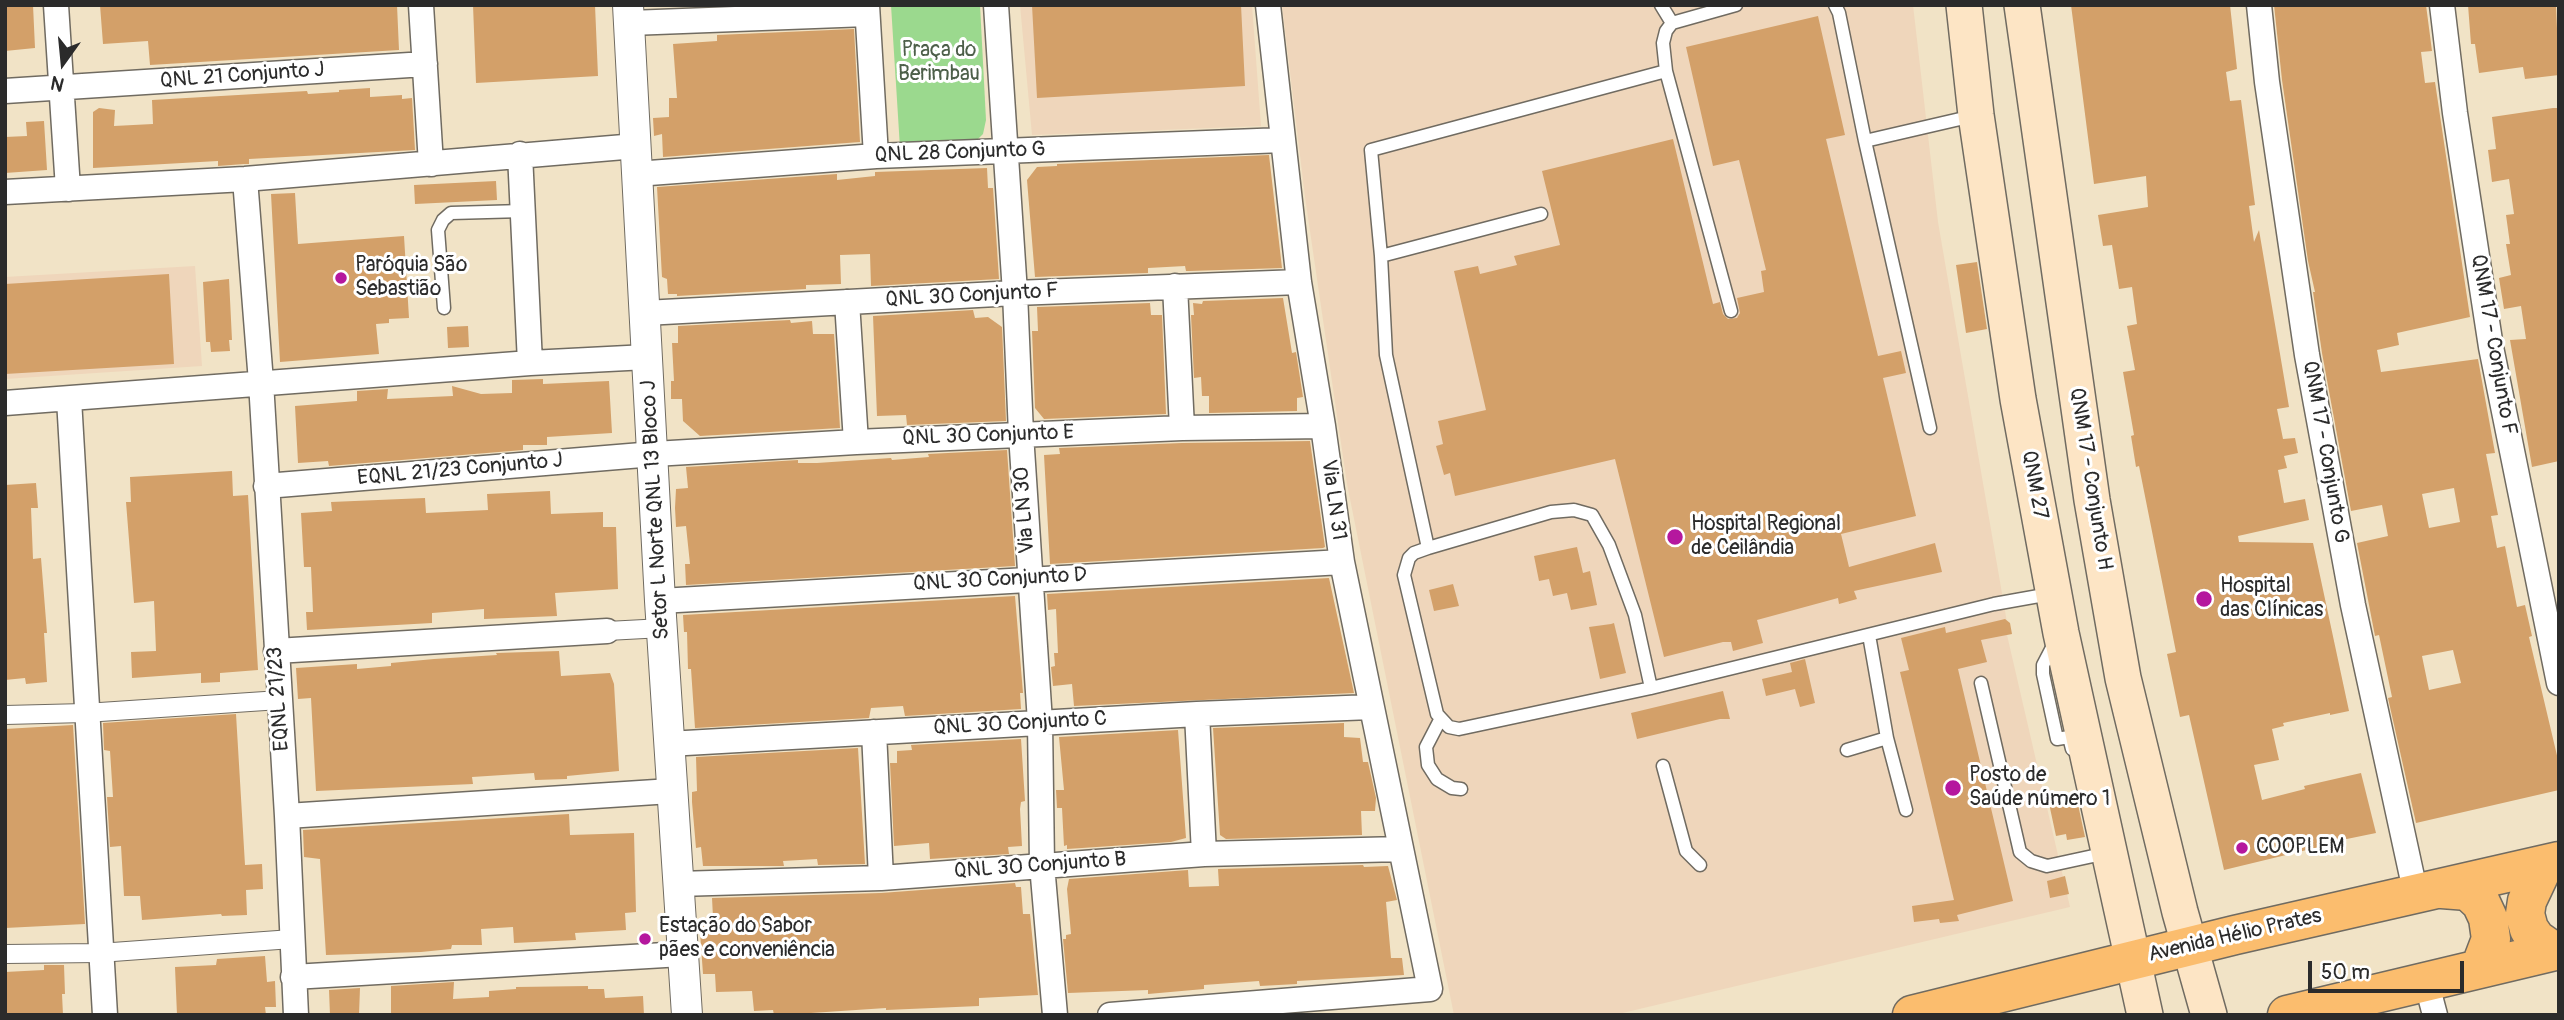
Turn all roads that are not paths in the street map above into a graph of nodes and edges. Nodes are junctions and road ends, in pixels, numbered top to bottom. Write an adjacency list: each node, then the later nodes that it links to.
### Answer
1 (56, 5): 17 (street)
2 (421, 5): 15 (street)
3 (996, 5): 22 (street, Via LN 30)
4 (1268, 5): 20 (street, Via LN 31)
5 (1661, 5): 14 (lane)
6 (1736, 5): 14 (lane)
7 (1835, 5): 21 (lane)
8 (1964, 5): 19 (main road, QNM 27)
9 (2022, 5): 79 (main road, QNM 17 - Conjunto H)
10 (2259, 5): 89 (street, QNM 17 - Conjunto G)
11 (2442, 5): 62 (street, QNM 17 - Conjunto F)
12 (867, 10): 13 (street); 24 (street)
13 (629, 14): 25 (street, Setor L Norte QNL 13 Bloco J)
14 (1672, 23): 16 (lane)
15 (425, 64): 17 (street, QNL 21 Conjunto J); 26 (street)
16 (1666, 71): 32 (lane); 38 (lane)
17 (60, 88): 18 (street, QNL 21 Conjunto J); 28 (street)
18 (5, 91)
19 (1976, 115): 21 (lane); 55 (main road, QNM 27)
20 (1283, 140): 22 (street, QNL 28 Conjunto G); 33 (street, Via LN 31)
21 (1865, 141): 47 (lane)
22 (1006, 151): 24 (street, QNL 28 Conjunto G); 35 (street, Via LN 30)
23 (520, 154): 25 (street, QNL 28 Conjunto G); 26 (street, QNL 28 Conjunto G); 30 (street)
24 (876, 156): 25 (street, QNL 28 Conjunto G)
25 (636, 160): 39 (street, Setor L Norte QNL 13 Bloco J)
26 (431, 164): 27 (street, QNL 28 Conjunto G)
27 (245, 179): 28 (street, QNL 28 Conjunto G); 42 (street, EQNL 21/23)
28 (68, 189): 29 (street, QNL 28 Conjunto G)
29 (5, 192)
30 (523, 211): 37 (lane); 41 (street)
31 (1541, 214): 32 (lane)
32 (1381, 256): 52 (lane)
33 (1299, 282): 34 (street, QNL 30 Conjunto F); 45 (street, Via LN 31)
34 (1175, 286): 35 (street, QNL 30 Conjunto F); 46 (street)
35 (1015, 293): 36 (street, QNL 30 Conjunto F); 48 (street, Via LN 30)
36 (847, 302): 39 (street, QNL 30 Conjunto F); 49 (street)
37 (444, 307)
38 (1731, 312)
39 (645, 313): 40 (street, Setor L Norte QNL 13 Bloco J)
40 (647, 357): 41 (street); 50 (street, Setor L Norte QNL 13 Bloco J)
41 (530, 363): 42 (street)
42 (261, 383): 43 (street); 51 (street, EQNL 21/23)
43 (69, 399): 44 (street); 66 (street)
44 (5, 403)
45 (1323, 426): 46 (street, QNL 30 Conjunto E); 53 (street, Via LN 31)
46 (1182, 428): 48 (street, QNL 30 Conjunto E)
47 (1930, 428)
48 (1021, 435): 49 (street, QNL 30 Conjunto E); 54 (street, Via LN 30)
49 (856, 442): 50 (street, QNL 30 Conjunto E)
50 (654, 454): 51 (street, EQNL 21/23 Conjunto J); 56 (street, Setor L Norte QNL 13 Bloco J)
51 (266, 486): 60 (street, EQNL 21/23)
52 (1427, 548): 63 (lane); 69 (lane)
53 (1342, 562): 54 (street, QNL 30 Conjunto D); 65 (street, Via LN 31)
54 (1030, 578): 56 (street, QNL 30 Conjunto D); 70 (street, Via LN 30)
55 (2054, 593): 58 (lane); 59 (main road, QNM 27)
56 (661, 615): 57 (street); 73 (street, Setor L Norte QNL 13 Bloco J)
57 (607, 631): 60 (street)
58 (1869, 635): 63 (lane); 72 (lane)
59 (2064, 645): 79 (main road); 82 (main road, QNM 27)
60 (276, 651): 64 (street, EQNL 21/23)
61 (1982, 683): 82 (lane)
62 (2559, 683)
63 (1651, 688): 69 (lane)
64 (280, 700): 66 (street); 80 (street, EQNL 21/23)
65 (1371, 707): 67 (street, QNL 30 Conjunto C); 81 (street, Via LN 31)
66 (85, 713): 68 (street); 93 (street)
67 (1197, 714): 70 (street, QNL 30 Conjunto C); 83 (street)
68 (5, 715)
69 (1440, 720): 76 (lane)
70 (1040, 722): 71 (street, QNL 30 Conjunto C); 86 (street, Via LN 30)
71 (874, 732): 73 (street, QNL 30 Conjunto C); 87 (street)
72 (1887, 738): 74 (lane); 78 (lane)
73 (668, 744): 77 (street, Setor L Norte QNL 13 Bloco J)
74 (1847, 750)
75 (1663, 766): 85 (lane)
76 (1461, 789)
77 (671, 791): 80 (street); 88 (street, Setor L Norte QNL 13 Bloco J)
78 (1906, 810)
79 (2156, 814): 91 (main road, QNM 17 - Conjunto H)
80 (287, 816): 90 (street, EQNL 21/23)
81 (1401, 849): 83 (street, QNL 30 Conjunto B); 104 (street, Via LN 31)
82 (2110, 853): 96 (main road, QNM 27)
83 (1205, 854): 86 (street, QNL 30 Conjunto B)
84 (2552, 863): 89 (main road, Avenida Hélio Prates); 92 (main road)
85 (1700, 865)
86 (1042, 866): 87 (street, QNL 30 Conjunto B); 103 (street, Via LN 30)
87 (881, 878): 88 (street, QNL 30 Conjunto B)
88 (678, 884): 95 (street, Setor L Norte QNL 13 Bloco J)
89 (2429, 892): 91 (main road, Avenida Hélio Prates); 97 (main road)
90 (292, 939): 93 (street); 98 (street, EQNL 21/23)
91 (2190, 946): 96 (main road, Avenida Hélio Prates); 107 (main road, QNM 17 - Conjunto H)
92 (2556, 950): 97 (main road)
93 (99, 953): 94 (street); 100 (street)
94 (5, 954)
95 (682, 954): 98 (street); 102 (street, Setor L Norte QNL 13 Bloco J)
96 (2132, 960): 105 (main road, Avenida Hélio Prates); 106 (main road, QNM 27)
97 (2480, 968): 99 (main road)
98 (293, 977): 101 (street, EQNL 21/23)
99 (2431, 998): 108 (main road)
100 (105, 1015)
101 (296, 1015)
102 (687, 1015)
103 (1055, 1015)
104 (1110, 1015)
105 (1912, 1015)
106 (2145, 1015)
107 (2209, 1015)
108 (2287, 1015)

